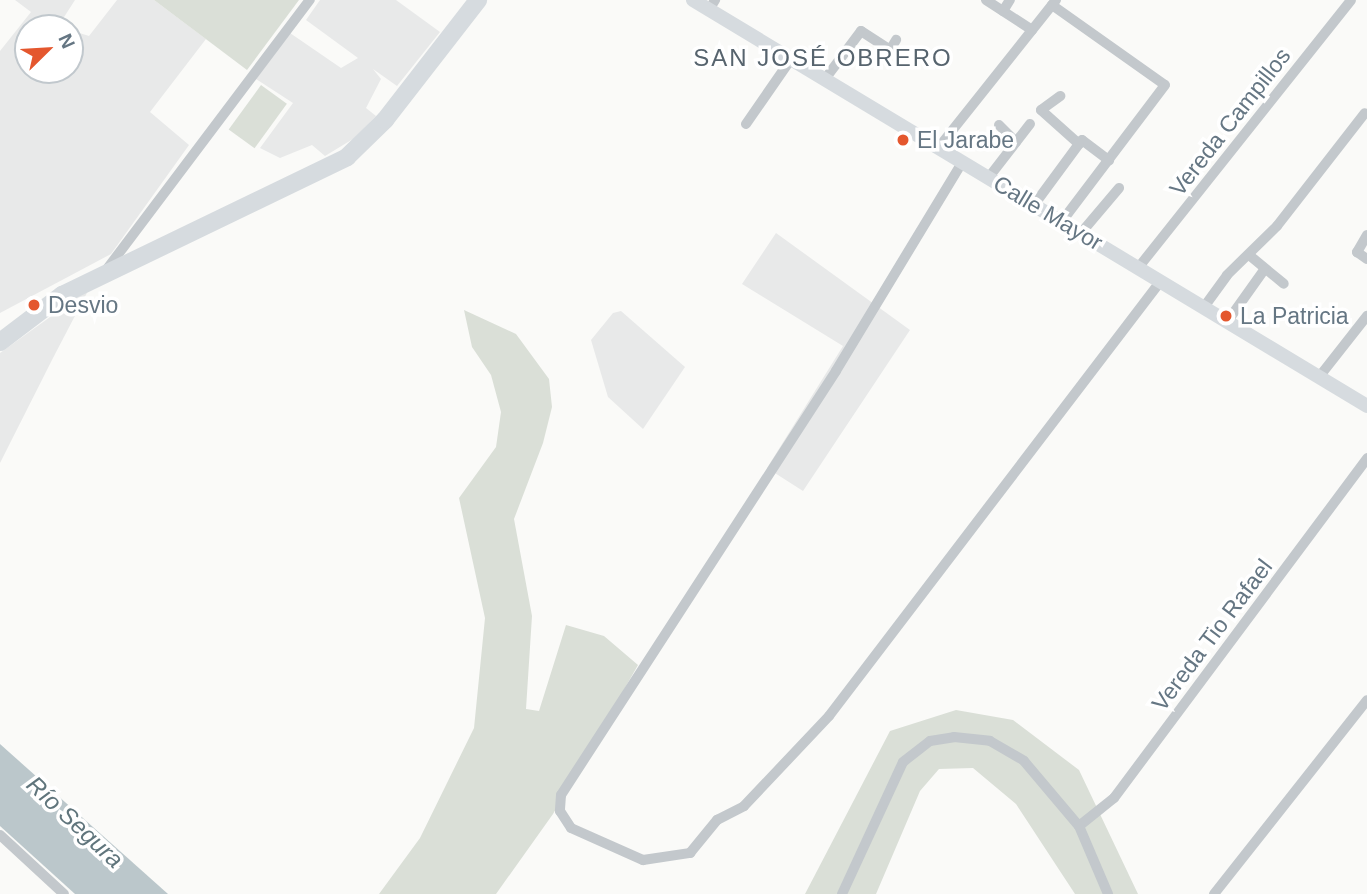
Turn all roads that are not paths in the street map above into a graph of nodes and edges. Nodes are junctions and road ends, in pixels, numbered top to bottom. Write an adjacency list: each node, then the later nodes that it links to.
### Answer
1 (310, 0): 34 (street)
2 (478, 0): 34 (highway)
3 (693, 0): 8 (main road, Calle Mayor)
4 (986, 0): 9 (street)
5 (1010, 0): 9 (street)
6 (1351, 0): 32 (street, Vereda Campillos)
7 (1054, 3): 10 (street); 22 (street)
8 (712, 5): 12 (main road, Calle Mayor)
9 (1003, 11): 10 (street)
10 (1032, 30): 21 (street)
11 (896, 40): 13 (street)
12 (791, 59): 13 (main road, Calle Mayor); 16 (street)
13 (825, 79): 21 (main road, Calle Mayor)
14 (1060, 96): 20 (street)
15 (1365, 113): 30 (street)
16 (746, 124)
17 (1030, 124): 19 (street)
18 (999, 125): 19 (street)
19 (1016, 142): 24 (street)
20 (1079, 144): 22 (street); 26 (street)
21 (939, 147): 23 (main road, Calle Mayor)
22 (1109, 160): 27 (street)
23 (962, 161): 24 (main road, Calle Mayor); 35 (street)
24 (989, 177): 26 (main road, Calle Mayor)
25 (1119, 188): 28 (street)
26 (1034, 205): 27 (main road, Calle Mayor)
27 (1062, 221): 28 (main road, Calle Mayor)
28 (1081, 233): 32 (main road, Calle Mayor)
29 (1367, 235): 31 (street)
30 (1249, 255): 33 (street); 37 (street)
31 (1367, 258)
32 (1138, 268): 35 (main road, Calle Mayor)
33 (1264, 270): 36 (street); 39 (street)
34 (103, 275): 40 (highway)
35 (1160, 282): 37 (main road, Calle Mayor)
36 (1284, 284)
37 (1203, 307): 39 (main road, Calle Mayor)
38 (1367, 316): 41 (street)
39 (1227, 322): 41 (main road, Calle Mayor)
40 (1, 341)
41 (1319, 377): 42 (main road, Calle Mayor)
42 (1367, 406)
43 (1367, 458): 45 (street, Vereda Tio Rafael)
44 (1367, 699): 50 (street)
45 (1079, 826): 48 (street); 49 (street)
46 (0, 835): 47 (street)
47 (64, 894)
48 (842, 894)
49 (1108, 894)
50 (1214, 894)

